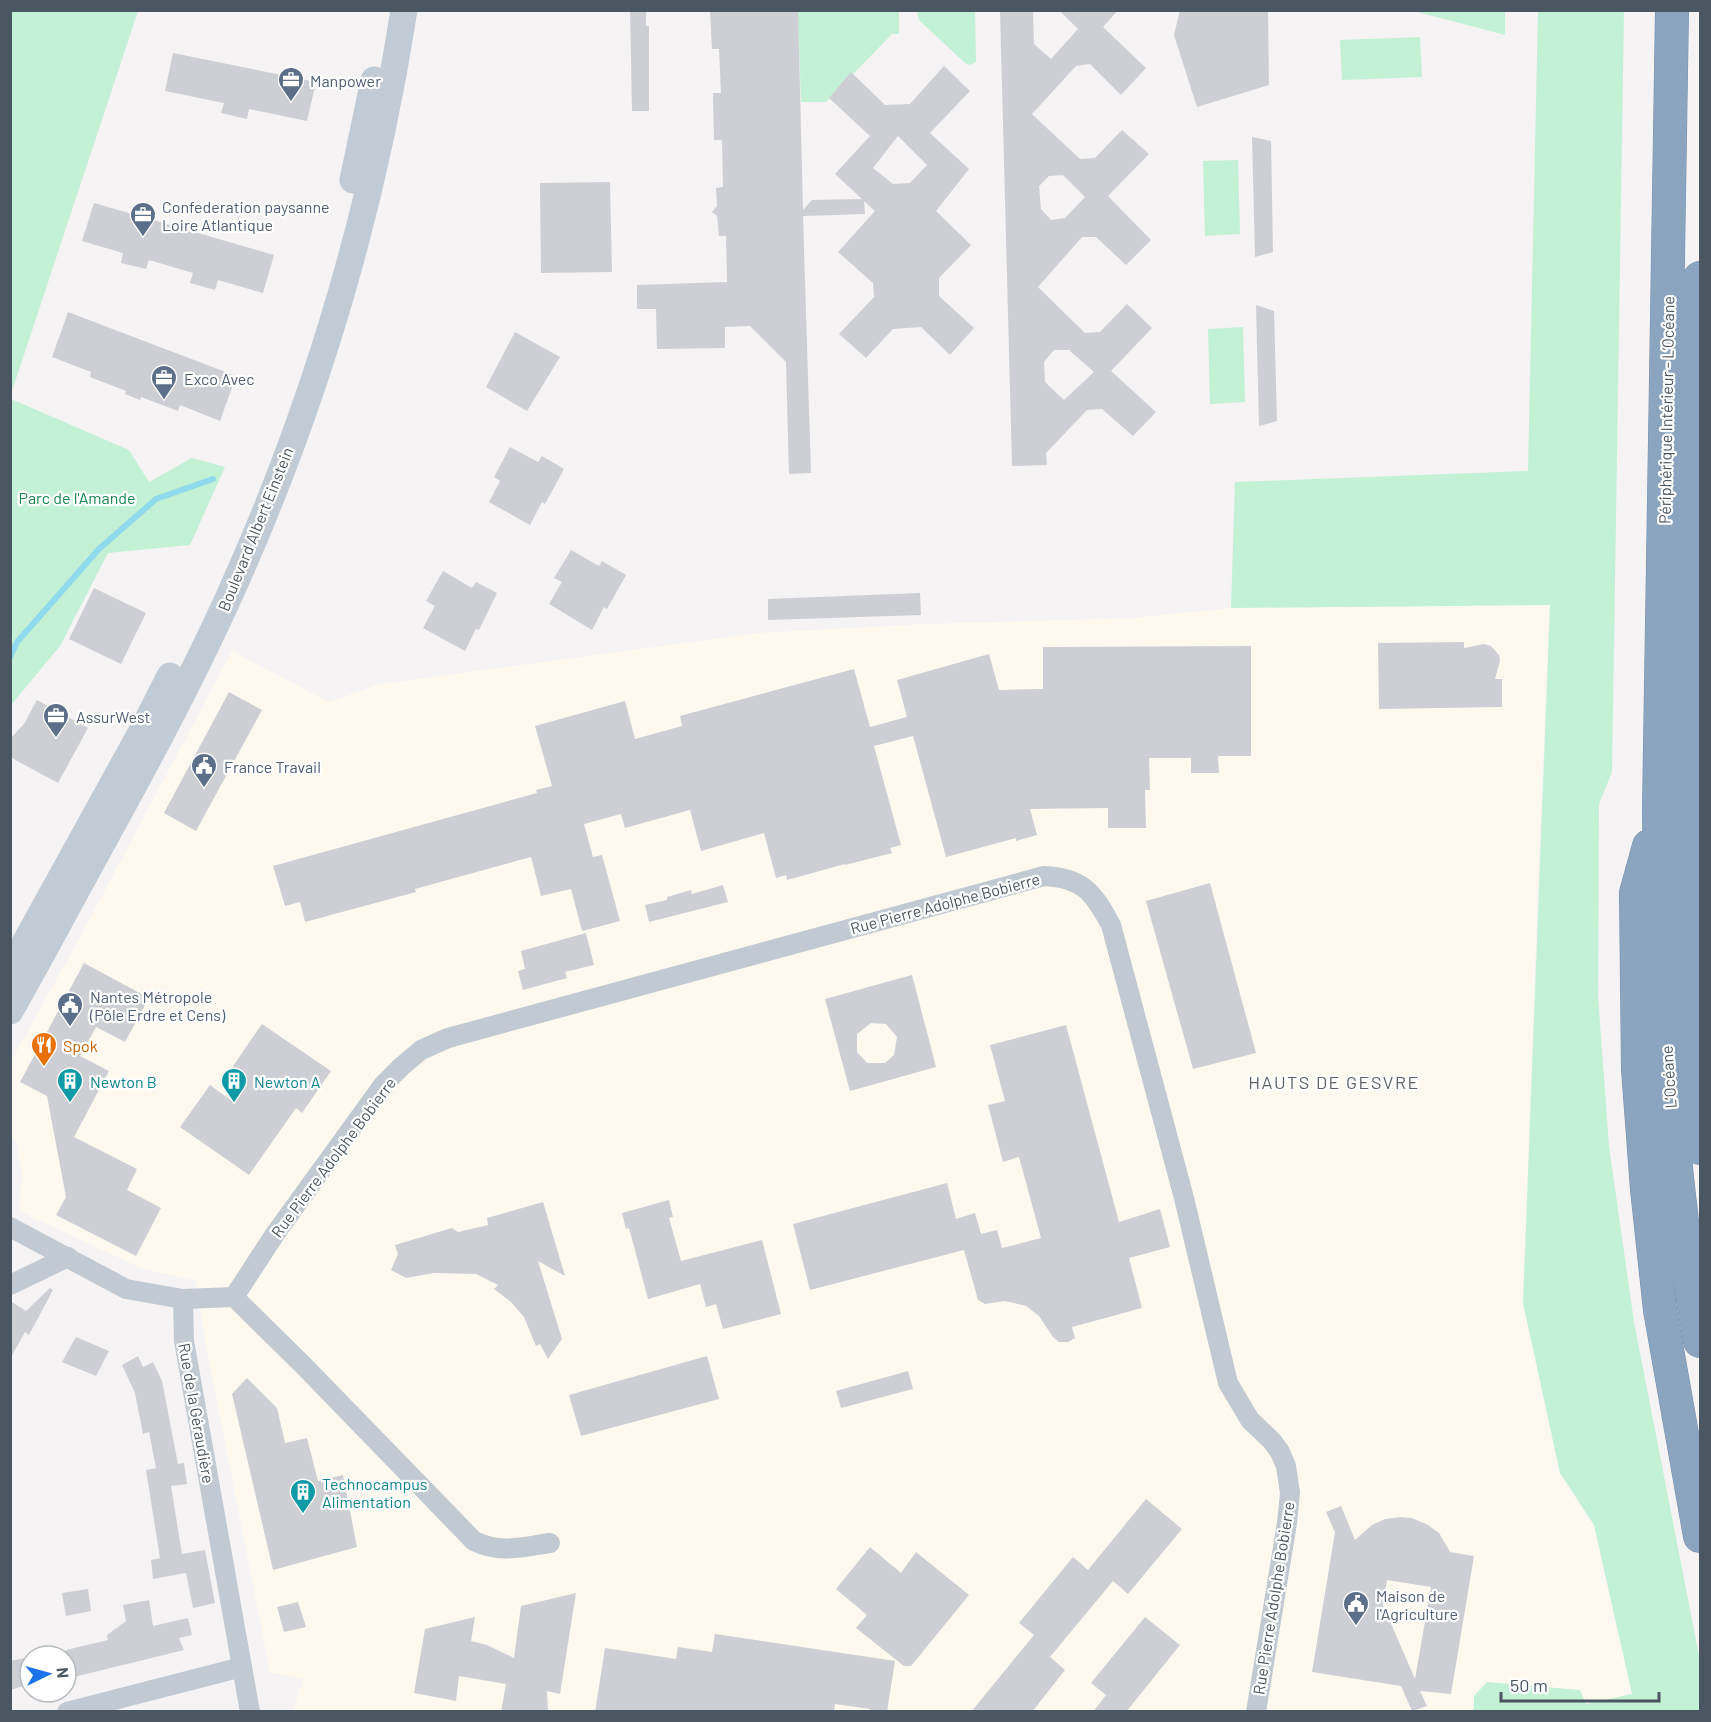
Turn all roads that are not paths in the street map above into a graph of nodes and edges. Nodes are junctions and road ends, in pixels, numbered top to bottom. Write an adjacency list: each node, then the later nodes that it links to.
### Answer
1 (386, 10): 8 (main road, Boulevard Albert Einstein)
2 (404, 10): 9 (main road, Boulevard Albert Einstein)
3 (1672, 10): 7 (highway, Périphérique Intérieur - L’Océane)
4 (1701, 278): 5 (highway)
5 (1692, 591): 6 (highway); 10 (highway, L’Océane)
6 (1701, 696)
7 (1659, 810): 16 (highway, L’Océane); 17 (highway)
8 (10, 970)
9 (10, 1011)
10 (1701, 1148)
11 (10, 1227): 12 (street)
12 (68, 1257): 13 (street); 15 (street)
13 (10, 1285)
14 (234, 1297): 15 (street); 18 (street); 22 (street, Rue Pierre Adolphe Bobierre)
15 (183, 1299): 19 (street, Rue de la Géraudière)
16 (1701, 1341)
17 (1701, 1536)
18 (550, 1544)
19 (242, 1667): 20 (street); 21 (street, Rue de la Géraudière)
20 (67, 1712)
21 (250, 1712)
22 (1256, 1712)

